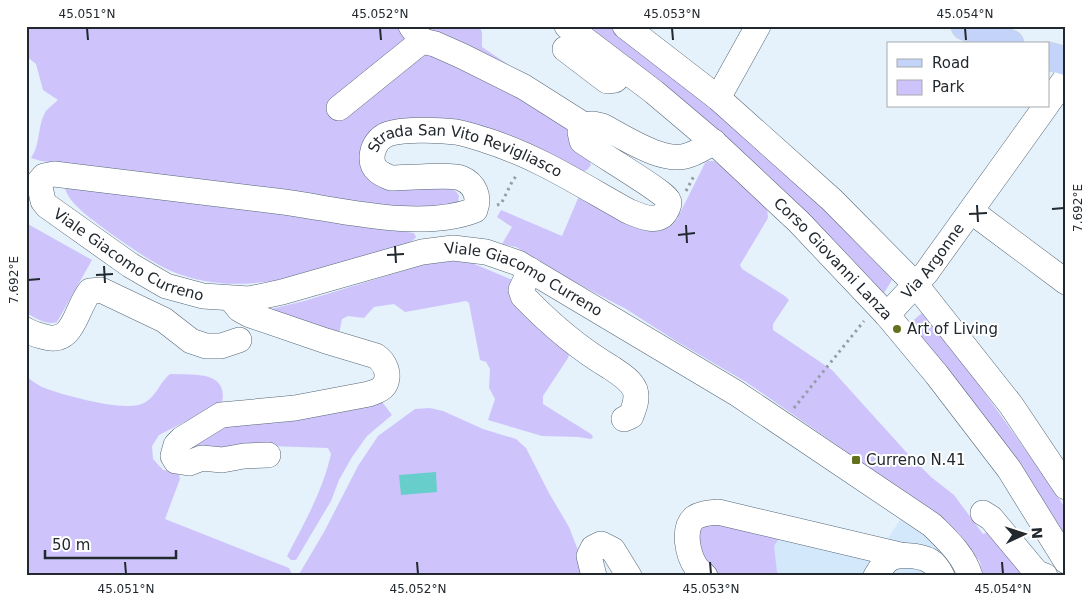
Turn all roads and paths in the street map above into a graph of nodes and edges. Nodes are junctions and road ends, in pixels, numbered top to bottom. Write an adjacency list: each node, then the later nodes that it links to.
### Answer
1 (625, 26): 10 (street)
2 (758, 26): 10 (street)
3 (976, 28): 6 (main road)
4 (417, 34): 12 (street); 14 (street)
5 (566, 37): 15 (street, Corso Giovanni Lanza)
6 (1006, 42)
7 (1050, 57): 8 (main road)
8 (1066, 61)
9 (1066, 78): 11 (street)
10 (718, 98): 23 (street)
11 (1050, 100)
12 (339, 108)
13 (1045, 108): 19 (street, Via Argonne)
14 (584, 125): 15 (street); 16 (street, Strada San Vito Revigliasco)
15 (714, 142): 25 (street, Corso Giovanni Lanza)
16 (552, 168): 18 (path); 18 (street, Strada San Vito Revigliasco)
17 (35, 183): 18 (street); 20 (street); 24 (street, Viale Giacomo Curreno)
18 (478, 202)
19 (971, 211): 22 (street); 23 (street, Via Argonne)
20 (26, 213)
21 (530, 270): 24 (street, Viale Giacomo Curreno); 28 (street); 29 (street, Viale Giacomo Curreno)
22 (1066, 282)
23 (916, 285): 25 (street, Via Argonne); 31 (street)
24 (231, 299): 30 (street)
25 (882, 309): 29 (path); 34 (street, Corso Giovanni Lanza)
26 (26, 330): 27 (street)
27 (239, 340)
28 (624, 419)
29 (782, 425): 41 (street, Viale Giacomo Curreno)
30 (268, 455)
31 (1066, 487)
32 (983, 513): 42 (street)
33 (900, 556): 38 (street); 39 (street); 40 (street)
34 (1066, 561)
35 (1066, 573): 43 (street)
36 (594, 576): 37 (street)
37 (629, 576)
38 (705, 576)
39 (876, 576)
40 (942, 576)
41 (970, 576)
42 (1045, 576)
43 (1061, 576)

